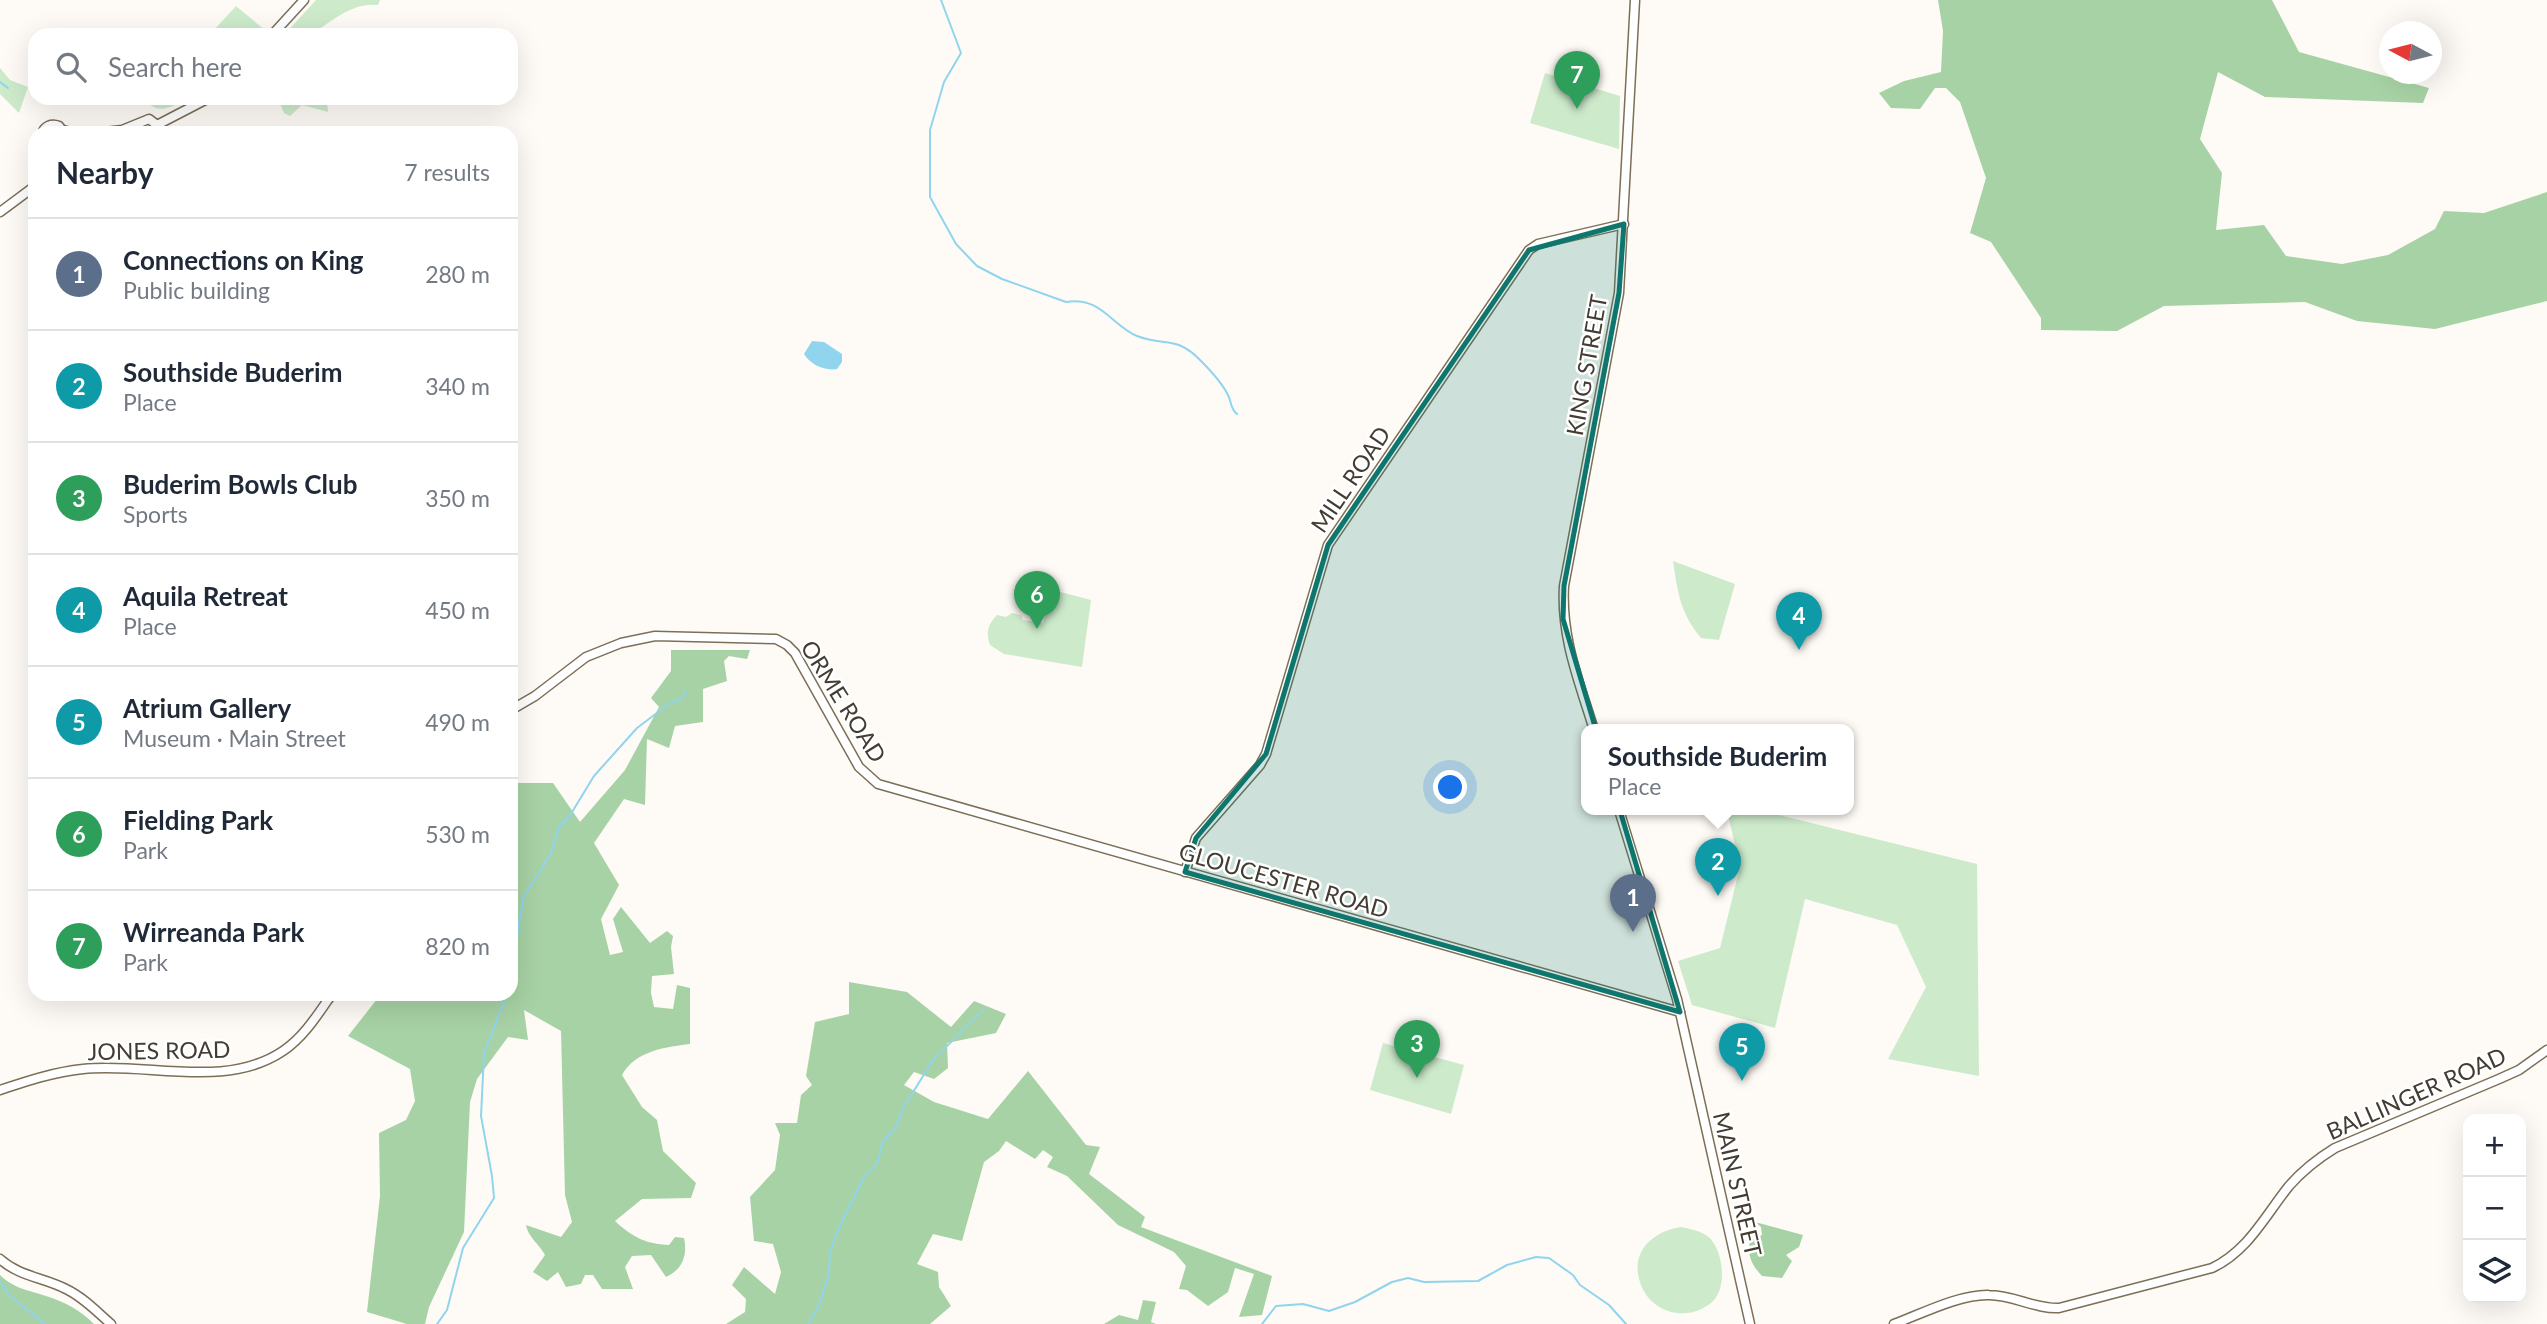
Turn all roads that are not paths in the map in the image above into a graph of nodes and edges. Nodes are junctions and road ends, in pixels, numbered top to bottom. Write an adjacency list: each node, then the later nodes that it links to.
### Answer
1 (304, 0): 3 (main road)
2 (1635, 0): 10 (main road, KING STREET)
3 (278, 28)
4 (197, 105): 7 (main road)
5 (143, 126): 6 (main road)
6 (155, 126)
7 (162, 126)
8 (28, 191): 9 (main road)
9 (0, 212)
10 (1624, 223): 12 (main road, KING STREET); 15 (main road, MILL ROAD)
11 (518, 706): 13 (main road, ORME ROAD)
12 (1592, 724)
13 (878, 784): 15 (main road, GLOUCESTER ROAD)
14 (1621, 815): 17 (main road)
15 (1185, 872): 17 (main road, GLOUCESTER ROAD)
16 (327, 1001): 19 (main road, JONES ROAD)
17 (1680, 1012): 22 (main road, MAIN STREET)
18 (2547, 1050): 23 (main road, BALLINGER ROAD)
19 (0, 1090)
20 (0, 1259): 21 (main road)
21 (111, 1324)
22 (1750, 1324)
23 (1894, 1324)

